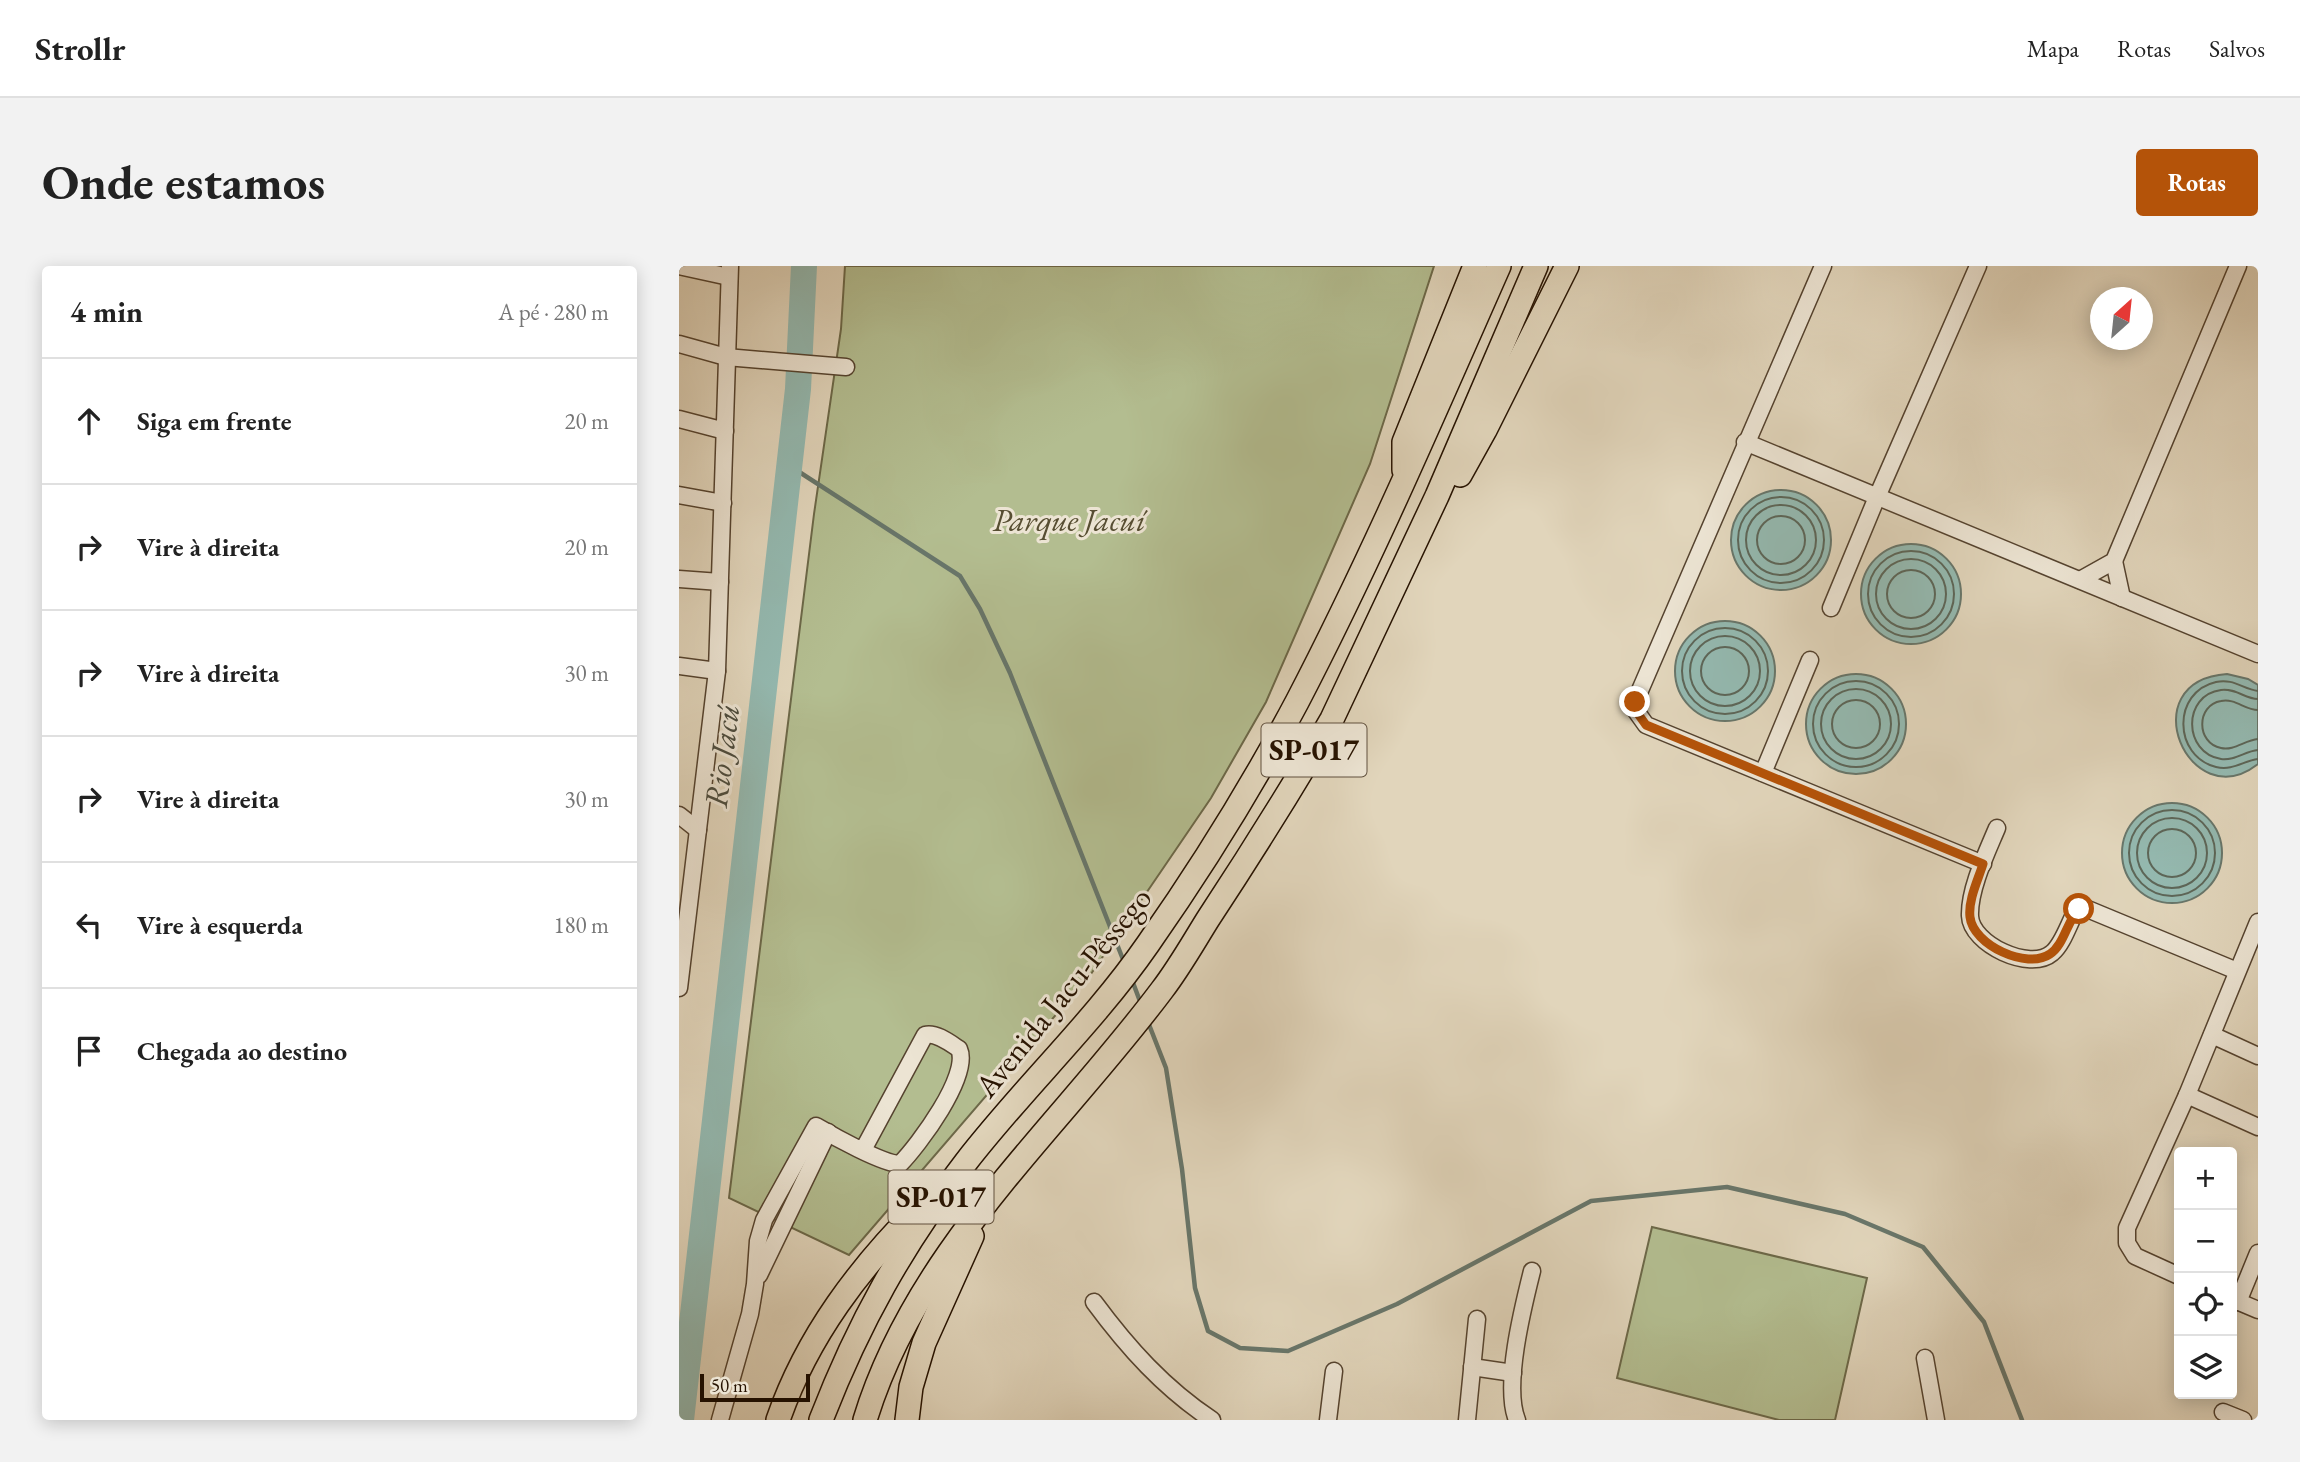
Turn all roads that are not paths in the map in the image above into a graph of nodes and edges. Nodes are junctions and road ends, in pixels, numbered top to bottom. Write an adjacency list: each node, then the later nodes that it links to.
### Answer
1 (679, 266): 9 (street)
2 (1475, 266): 16 (highway)
3 (1499, 266): 16 (highway, Avenida Jacu-Pêssego)
4 (1536, 266): 18 (highway)
5 (1567, 266): 18 (highway)
6 (1823, 266): 15 (street)
7 (1978, 266): 19 (street)
8 (2238, 266): 21 (street)
9 (729, 272): 11 (street)
10 (679, 344): 11 (street)
11 (726, 357): 12 (street); 14 (street)
12 (844, 366)
13 (679, 419): 14 (street)
14 (725, 431): 20 (street)
15 (1745, 442): 19 (street); 31 (street)
16 (1403, 483): 47 (highway, Avenida Jacu-Pêssego / SP-017)
17 (679, 495): 20 (street)
18 (1437, 496): 48 (highway, SP-017)
19 (1877, 496): 23 (street); 26 (street)
20 (723, 503): 24 (street)
21 (2114, 561): 23 (street); 25 (street)
22 (679, 579): 24 (street)
23 (2080, 580): 25 (street)
24 (720, 582): 30 (street)
25 (2122, 598): 27 (street)
26 (1831, 608)
27 (2258, 654)
28 (1810, 660): 31 (street)
29 (679, 666): 30 (street)
30 (717, 671): 35 (street)
31 (1763, 773): 36 (street)
32 (679, 815): 35 (street)
33 (1997, 828): 36 (street)
34 (679, 832): 35 (street)
35 (697, 832): 37 (street)
36 (1983, 864): 40 (street)
37 (684, 899): 39 (street)
38 (2258, 922): 40 (street)
39 (680, 966): 41 (street)
40 (2237, 971): 42 (street)
41 (679, 988)
42 (2212, 1035): 43 (street); 44 (street)
43 (2258, 1056)
44 (2187, 1095): 45 (street); 51 (street)
45 (2258, 1127)
46 (863, 1150): 46 (street); 62 (street)
47 (966, 1161): 63 (highway); 64 (highway, Avenida Jacu-Pêssego / SP-017)
48 (989, 1198): 65 (highway, SP-017); 66 (highway)
49 (2258, 1253): 52 (street)
50 (1532, 1272): 60 (street)
51 (2174, 1274)
52 (2237, 1297)
53 (1094, 1302): 67 (street)
54 (2237, 1302): 55 (street)
55 (2258, 1310)
56 (1476, 1320): 58 (street)
57 (1925, 1358): 71 (street)
58 (1472, 1367): 60 (street); 69 (street)
59 (1334, 1371): 68 (street)
60 (1513, 1373): 70 (street)
61 (2223, 1412): 72 (street)
62 (720, 1420)
63 (778, 1420)
64 (821, 1420)
65 (865, 1420)
66 (907, 1420)
67 (1212, 1420)
68 (1328, 1420)
69 (1467, 1420)
70 (1517, 1420)
71 (1936, 1420)
72 (2243, 1420)

